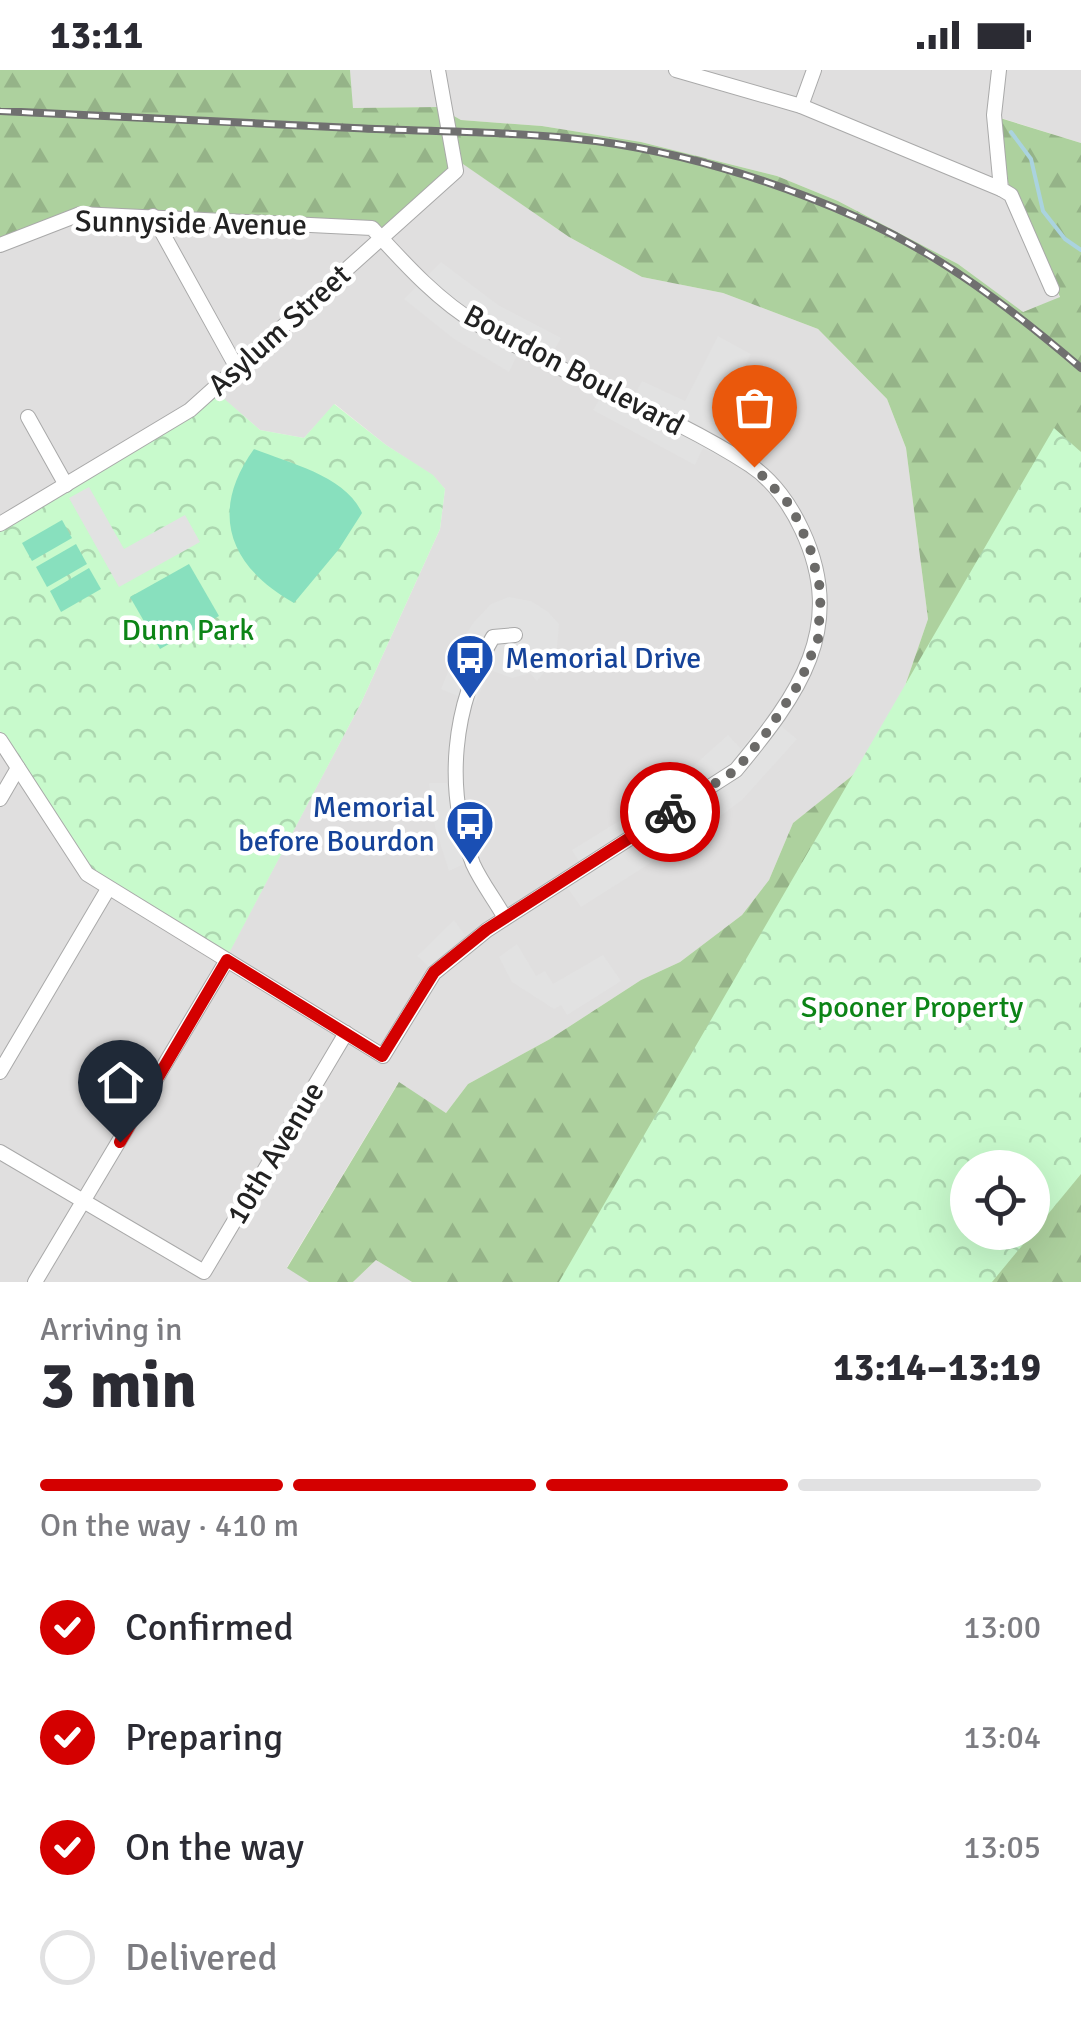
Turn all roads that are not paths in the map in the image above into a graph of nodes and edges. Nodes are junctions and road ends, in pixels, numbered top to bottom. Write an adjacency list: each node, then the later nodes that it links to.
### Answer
1 (438, 70): 8 (street, Asylum Street)
2 (679, 70): 5 (street)
3 (814, 70): 5 (street)
4 (999, 70): 6 (street)
5 (801, 106): 6 (street)
6 (1000, 189): 10 (street)
7 (153, 216): 8 (street, Sunnyside Avenue); 9 (street, Sunnyside Avenue); 11 (street)
8 (382, 238): 11 (street, Asylum Street); 20 (street, Bourdon Boulevard)
9 (0, 245)
10 (1052, 289)
11 (238, 368): 13 (street, Asylum Street)
12 (28, 417): 13 (street)
13 (66, 485): 14 (street, Asylum Street)
14 (0, 524)
15 (515, 635): 20 (street)
16 (0, 740): 17 (street)
17 (18, 768): 18 (street); 19 (street)
18 (0, 798)
19 (108, 889): 21 (street); 23 (street)
20 (505, 918): 22 (street, Bourdon Boulevard)
21 (227, 960): 22 (street); 25 (street)
22 (346, 1033): 25 (street, 10th Avenue)
23 (0, 1072)
24 (0, 1152): 25 (street)
25 (84, 1202): 26 (street)
26 (35, 1282)

